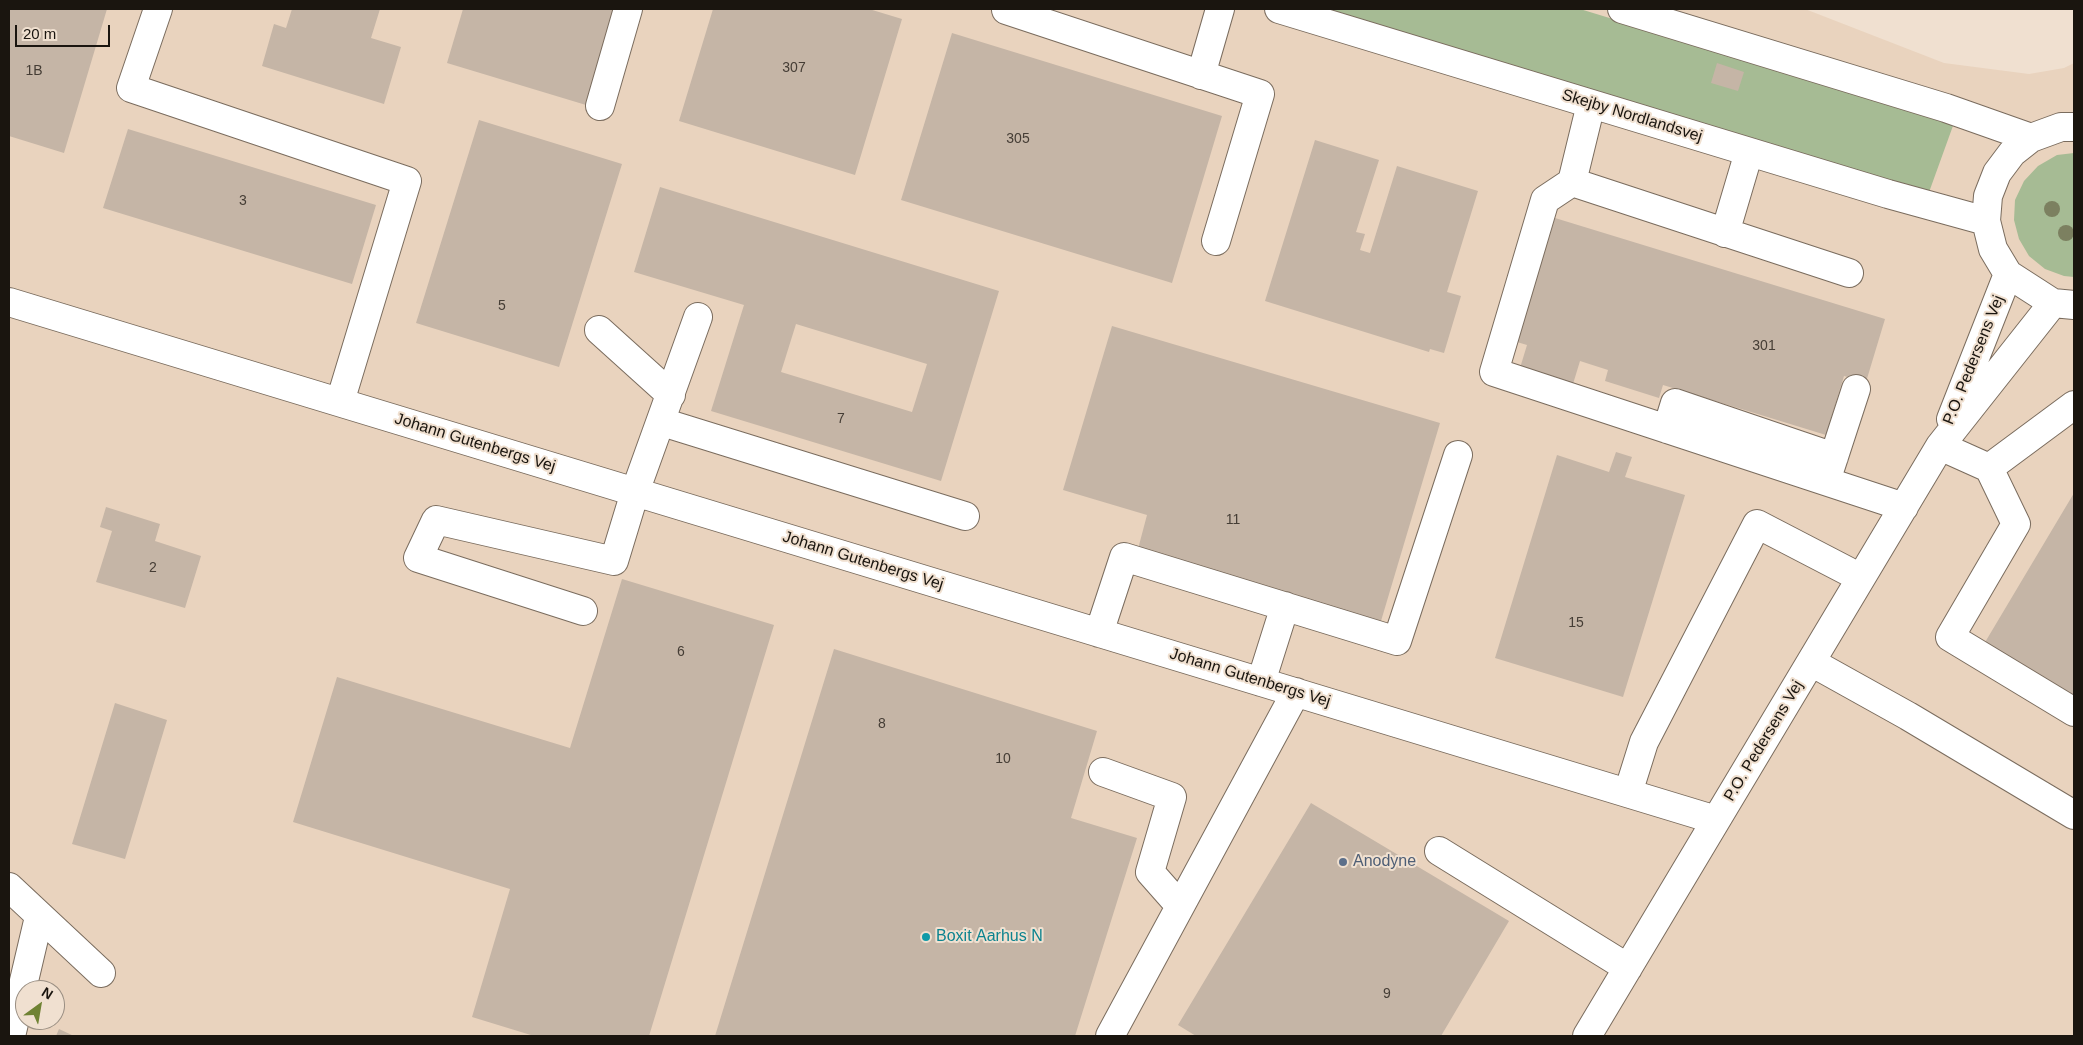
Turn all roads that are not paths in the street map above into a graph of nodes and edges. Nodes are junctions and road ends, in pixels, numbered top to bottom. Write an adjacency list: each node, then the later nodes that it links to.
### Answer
1 (158, 9): 25 (street)
2 (628, 9): 9 (street)
3 (1220, 9): 7 (street)
4 (1279, 9): 8 (street, Skejby Nordlandsvej)
5 (1622, 9): 11 (street)
6 (1006, 10): 7 (street)
7 (1200, 74): 16 (street)
8 (1591, 104): 12 (street, Skejby Nordlandsvej); 13 (street)
9 (600, 106)
10 (2074, 127): 11 (street)
11 (2031, 138): 14 (street)
12 (1749, 152): 14 (street, Skejby Nordlandsvej); 15 (street)
13 (1572, 182): 15 (street); 31 (street)
14 (1986, 221): 18 (street)
15 (1725, 233): 17 (street)
16 (1216, 241)
17 (1849, 273)
18 (2008, 274): 20 (street); 28 (street, P.O. Pedersens Vej)
19 (9, 302): 25 (street, Johann Gutenbergs Vej)
20 (2064, 304): 28 (street, P.O. Pedersens Vej)
21 (698, 317): 24 (street)
22 (599, 330): 24 (street)
23 (1856, 389): 31 (street)
24 (671, 395): 27 (street)
25 (340, 402): 32 (street, Johann Gutenbergs Vej)
26 (2074, 405): 30 (street)
27 (662, 422): 32 (street); 34 (street)
28 (1940, 446): 30 (street); 33 (street, P.O. Pedersens Vej)
29 (1458, 455): 36 (street)
30 (1989, 468): 42 (street)
31 (1830, 469): 33 (street)
32 (636, 492): 37 (street); 38 (street, Johann Gutenbergs Vej)
33 (1904, 507): 35 (street, P.O. Pedersens Vej)
34 (965, 516)
35 (1862, 578): 39 (street, P.O. Pedersens Vej); 44 (street)
36 (1285, 606): 38 (street); 40 (street)
37 (583, 611)
38 (1099, 632): 40 (street, Johann Gutenbergs Vej)
39 (1811, 662): 45 (street); 46 (street, P.O. Pedersens Vej)
40 (1261, 682): 41 (street, Johann Gutenbergs Vej)
41 (1296, 692): 44 (street, Johann Gutenbergs Vej); 49 (street)
42 (2074, 712)
43 (1103, 772): 49 (street)
44 (1628, 794): 46 (street, Johann Gutenbergs Vej)
45 (2074, 815)
46 (1716, 820): 51 (street, P.O. Pedersens Vej)
47 (1439, 851): 51 (street)
48 (9, 888): 50 (street)
49 (1180, 906): 54 (street)
50 (38, 917): 52 (street); 53 (street)
51 (1628, 968): 55 (street, P.O. Pedersens Vej)
52 (101, 973)
53 (12, 1036)
54 (1110, 1036)
55 (1587, 1036)

